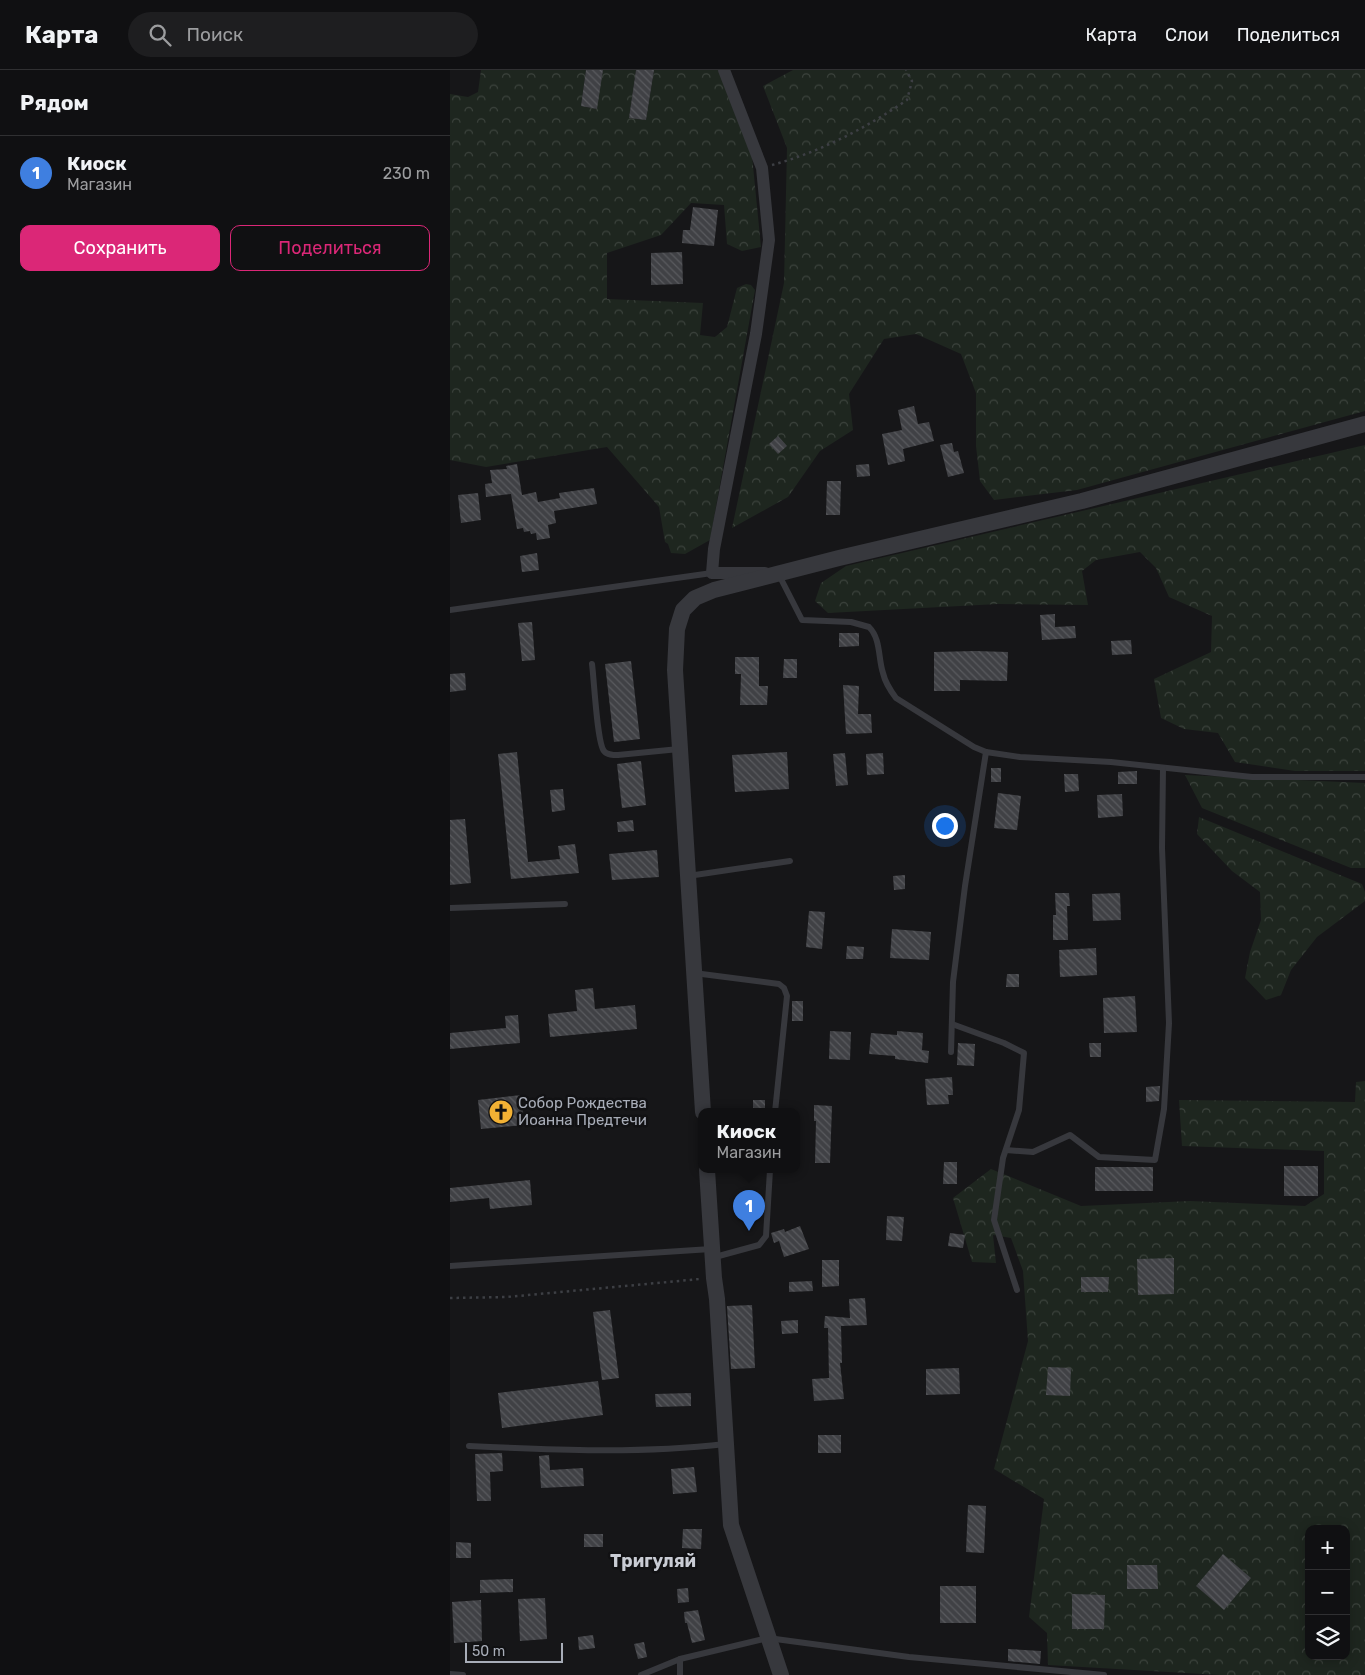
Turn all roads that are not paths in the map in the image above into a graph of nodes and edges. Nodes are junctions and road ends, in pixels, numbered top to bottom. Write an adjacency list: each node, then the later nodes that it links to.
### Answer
1 (724, 70): 3 (street)
2 (1365, 424): 4 (street)
3 (712, 573): 4 (street); 5 (lane)
4 (778, 573): 7 (street); 8 (lane)
5 (450, 610)
6 (592, 664): 7 (lane)
7 (679, 749): 12 (street)
8 (986, 752): 9 (lane); 16 (lane)
9 (1163, 768): 10 (lane); 20 (lane)
10 (1365, 777)
11 (790, 861): 12 (lane)
12 (687, 876): 15 (street)
13 (565, 904): 14 (lane)
14 (450, 908)
15 (693, 973): 18 (street); 19 (lane)
16 (952, 1024): 17 (lane); 20 (lane)
17 (951, 1052)
18 (703, 1108)
19 (774, 1108)
20 (1006, 1150): 25 (lane)
21 (706, 1173): 23 (street)
22 (770, 1173): 23 (lane)
23 (712, 1253): 24 (lane); 26 (street)
24 (450, 1266)
25 (1017, 1290)
26 (726, 1444): 27 (lane); 28 (street)
27 (469, 1446)
28 (768, 1638): 29 (lane); 34 (street); 35 (lane)
29 (680, 1659): 32 (lane); 33 (lane)
30 (450, 1674): 31 (lane)
31 (463, 1675)
32 (641, 1675)
33 (680, 1675)
34 (781, 1675)
35 (1104, 1675)

